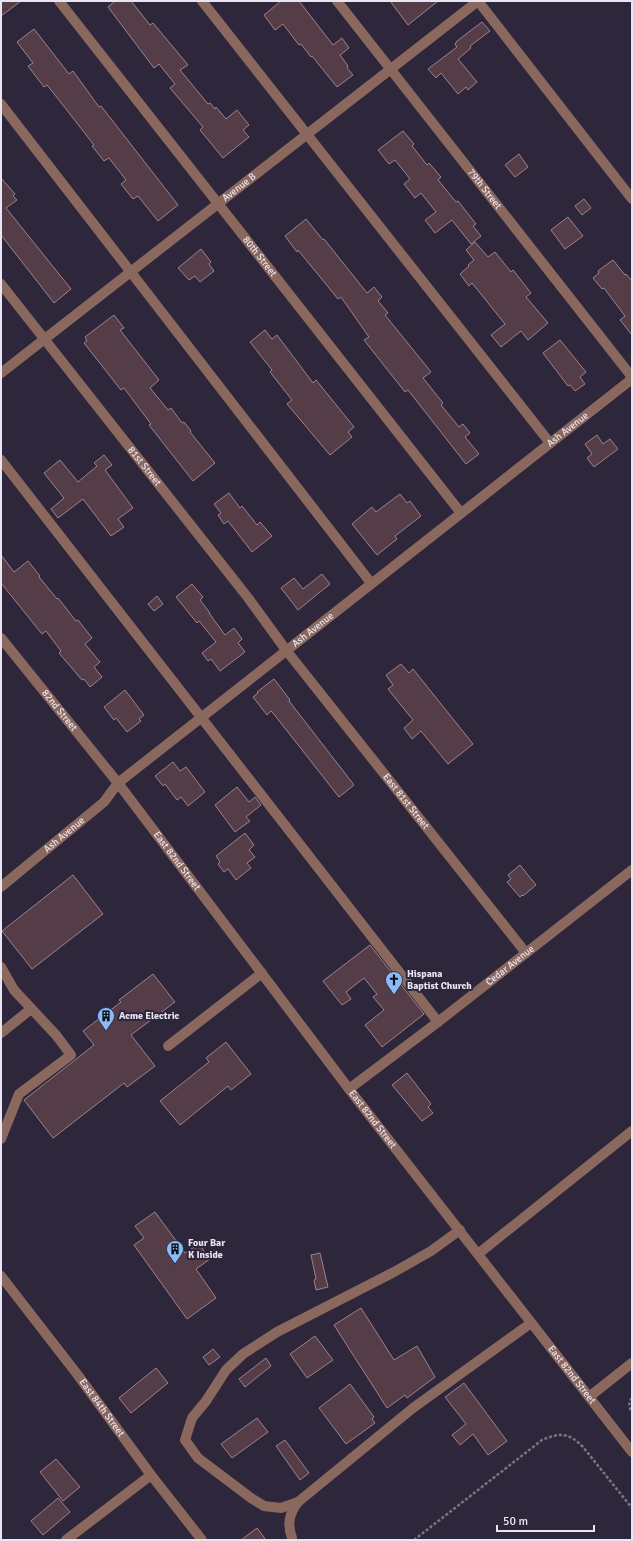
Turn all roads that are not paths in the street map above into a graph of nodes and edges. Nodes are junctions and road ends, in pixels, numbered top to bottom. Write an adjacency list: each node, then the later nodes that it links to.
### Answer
1 (59, 1): 9 (street, 80th Street)
2 (202, 1): 7 (street)
3 (337, 1): 5 (street, 79th Street)
4 (478, 1): 5 (street, Avenue B); 8 (street)
5 (391, 70): 7 (street, Avenue B); 14 (street, 79th Street)
6 (1, 104): 10 (street)
7 (308, 134): 9 (street, Avenue B); 15 (street)
8 (632, 199)
9 (218, 204): 10 (street, Avenue B); 17 (street, 80th Street)
10 (131, 272): 12 (street, Avenue B); 18 (street)
11 (1, 284): 12 (street, 81st Street)
12 (44, 339): 13 (street, Avenue B); 20 (street, 81st Street)
13 (1, 373)
14 (632, 378): 15 (street, Ash Avenue)
15 (550, 443): 17 (street, Ash Avenue)
16 (1, 460): 21 (street)
17 (460, 513): 18 (street, Ash Avenue)
18 (372, 583): 20 (street, Ash Avenue)
19 (1, 638): 22 (street, 82nd Street)
20 (286, 650): 21 (street, Ash Avenue); 25 (street, East 81st Street)
21 (201, 717): 22 (street, Ash Avenue); 29 (street)
22 (118, 783): 24 (street, Ash Avenue); 27 (street, East 82nd Street)
23 (632, 870): 25 (street, Cedar Avenue)
24 (1, 887)
25 (526, 953): 29 (street, Cedar Avenue)
26 (1, 967): 28 (street)
27 (262, 974): 31 (street); 32 (street, East 82nd Street)
28 (31, 1009): 30 (street); 34 (street)
29 (438, 1022): 32 (street, Cedar Avenue)
30 (1, 1033)
31 (168, 1046)
32 (349, 1089): 35 (street, East 82nd Street)
33 (632, 1131): 36 (street)
34 (1, 1139)
35 (460, 1230): 36 (street, East 82nd Street); 43 (street)
36 (478, 1254): 38 (street, East 82nd Street)
37 (1, 1276): 42 (street, East 84th Street)
38 (531, 1323): 40 (street, East 82nd Street); 43 (street)
39 (632, 1363): 40 (street)
40 (589, 1397): 41 (street, East 82nd Street)
41 (632, 1452)
42 (151, 1475): 45 (street); 46 (street, East 84th Street)
43 (298, 1502): 44 (street)
44 (292, 1538)
45 (66, 1540)
46 (202, 1540)

